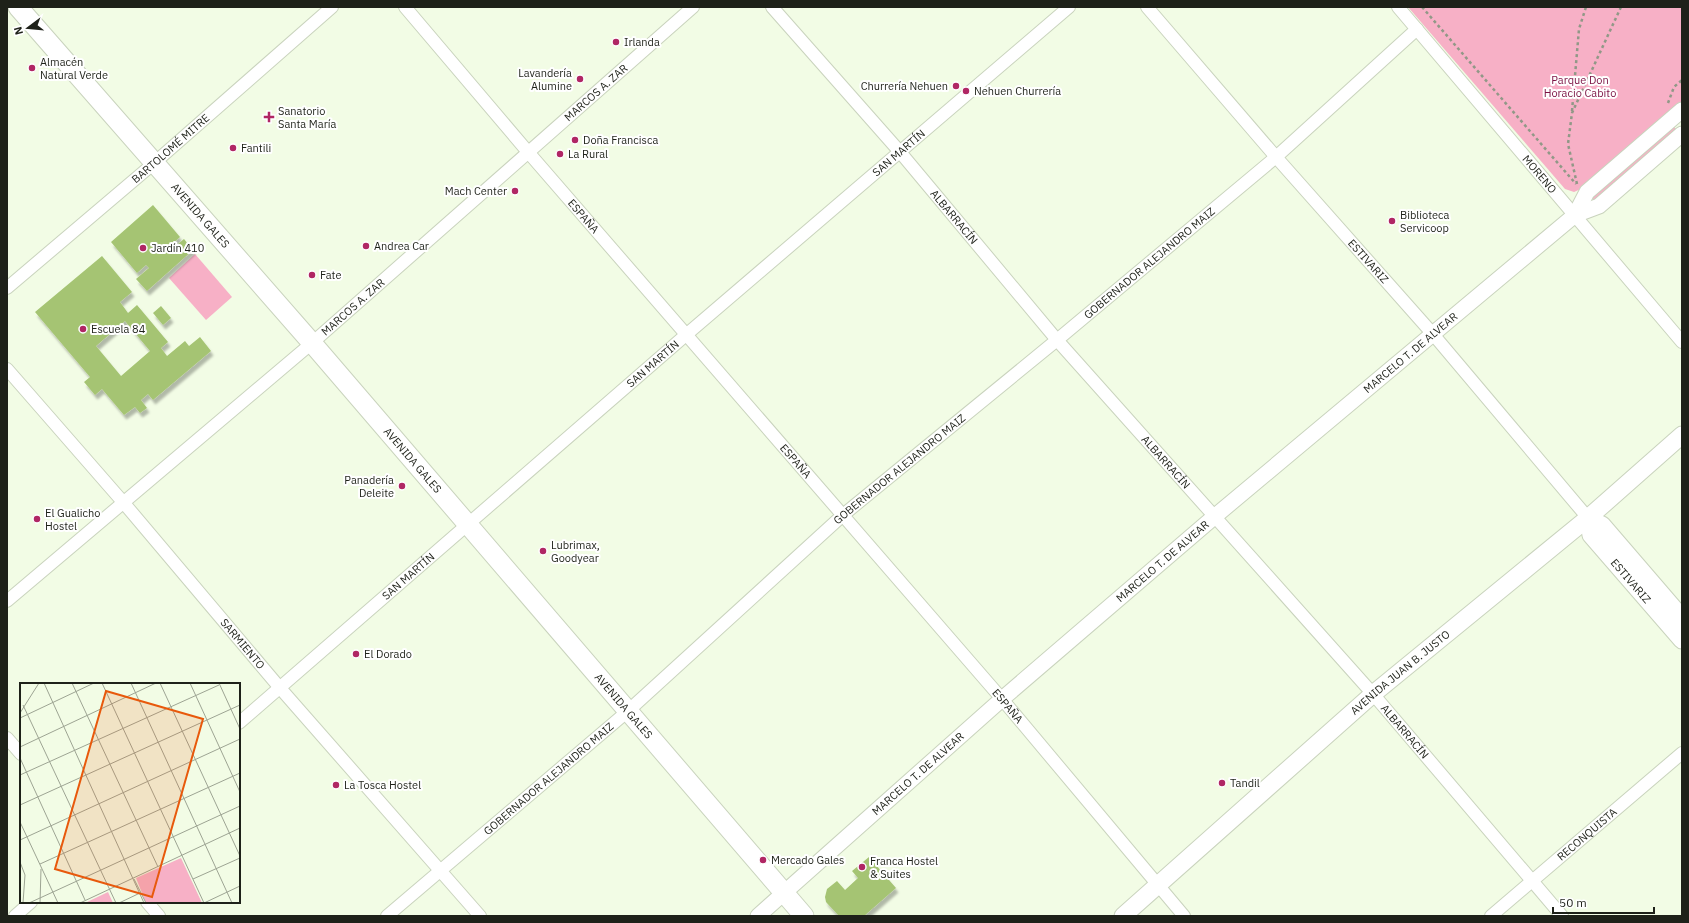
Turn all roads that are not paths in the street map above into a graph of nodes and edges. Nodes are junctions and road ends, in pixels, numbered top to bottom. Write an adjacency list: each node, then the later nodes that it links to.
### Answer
1 (18, 7): 15 (main road, AVENIDA GALES)
2 (332, 7): 15 (street, BARTOLOMÉ MITRE)
3 (405, 7): 12 (street, ESPAÑA)
4 (693, 7): 12 (street, MARCOS A. ZAR)
5 (772, 7): 13 (street, ALBARRACÍN)
6 (1069, 7): 13 (street, SAN MARTÍN)
7 (1147, 7): 14 (street, ESTIVARIZ)
8 (1398, 7): 9 (street, MORENO)
9 (1416, 29): 14 (street, GOBERNADOR ALEJANDRO MAIZ); 16 (street, MORENO)
10 (1682, 110): 16 (street, MARCELO T. DE ALVEAR)
11 (1682, 134): 16 (street, MARCELO T. DE ALVEAR)
12 (528, 152): 18 (street, ESPAÑA); 22 (street, MARCOS A. ZAR)
13 (900, 152): 18 (street, SAN MARTÍN); 20 (street, ALBARRACÍN)
14 (1276, 157): 19 (street, ESTIVARIZ); 20 (street, GOBERNADOR ALEJANDRO MAIZ)
15 (153, 164): 17 (street, BARTOLOMÉ MITRE); 22 (main road, AVENIDA GALES)
16 (1575, 215): 19 (street, MARCELO T. DE ALVEAR); 21 (street, MORENO)
17 (7, 288)
18 (687, 334): 26 (street, ESPAÑA); 29 (street, SAN MARTÍN)
19 (1432, 334): 27 (street, MARCELO T. DE ALVEAR); 28 (street, ESTIVARIZ)
20 (1057, 340): 26 (street, GOBERNADOR ALEJANDRO MAIZ); 27 (street, ALBARRACÍN)
21 (1682, 342)
22 (312, 344): 25 (street, MARCOS A. ZAR); 29 (main road, AVENIDA GALES)
23 (7, 369): 25 (street, SARMIENTO)
24 (1682, 435): 28 (main road, AVENIDA JUAN B. JUSTO)
25 (123, 502): 30 (street, MARCOS A. ZAR); 33 (street, SARMIENTO)
26 (843, 515): 35 (street, ESPAÑA); 36 (street, GOBERNADOR ALEJANDRO MAIZ)
27 (1214, 517): 34 (street, ALBARRACÍN); 35 (street, MARCELO T. DE ALVEAR)
28 (1588, 518): 31 (main road, ESTIVARIZ); 32 (main road, ESTIVARIZ); 34 (main road, AVENIDA JUAN B. JUSTO)
29 (467, 525): 33 (street, SAN MARTÍN); 36 (main road, AVENIDA GALES)
30 (7, 601)
31 (1682, 618)
32 (1682, 640)
33 (280, 688): 37 (street, SAN MARTÍN); 41 (street, SARMIENTO)
34 (1374, 694): 42 (street, ALBARRACÍN); 43 (main road, AVENIDA JUAN B. JUSTO)
35 (1002, 699): 43 (street, ESPAÑA); 44 (street, MARCELO T. DE ALVEAR)
36 (628, 711): 41 (street, GOBERNADOR ALEJANDRO MAIZ); 44 (main road, AVENIDA GALES)
37 (240, 722)
38 (7, 738): 39 (street)
39 (20, 753)
40 (1682, 753): 42 (street, RECONQUISTA)
41 (440, 870): 49 (street, GOBERNADOR ALEJANDRO MAIZ); 50 (street, SARMIENTO)
42 (1531, 880): 55 (street, RECONQUISTA); 56 (street, ALBARRACÍN)
43 (1158, 885): 53 (main road, AVENIDA JUAN B. JUSTO); 54 (street, ESPAÑA)
44 (784, 893): 51 (street, MARCELO T. DE ALVEAR); 52 (main road, AVENIDA GALES)
45 (30, 903): 47 (street)
46 (148, 903): 48 (street)
47 (14, 916)
48 (159, 916)
49 (387, 916)
50 (480, 916)
51 (758, 916)
52 (804, 916)
53 (1123, 916)
54 (1184, 916)
55 (1491, 916)
56 (1562, 916)

